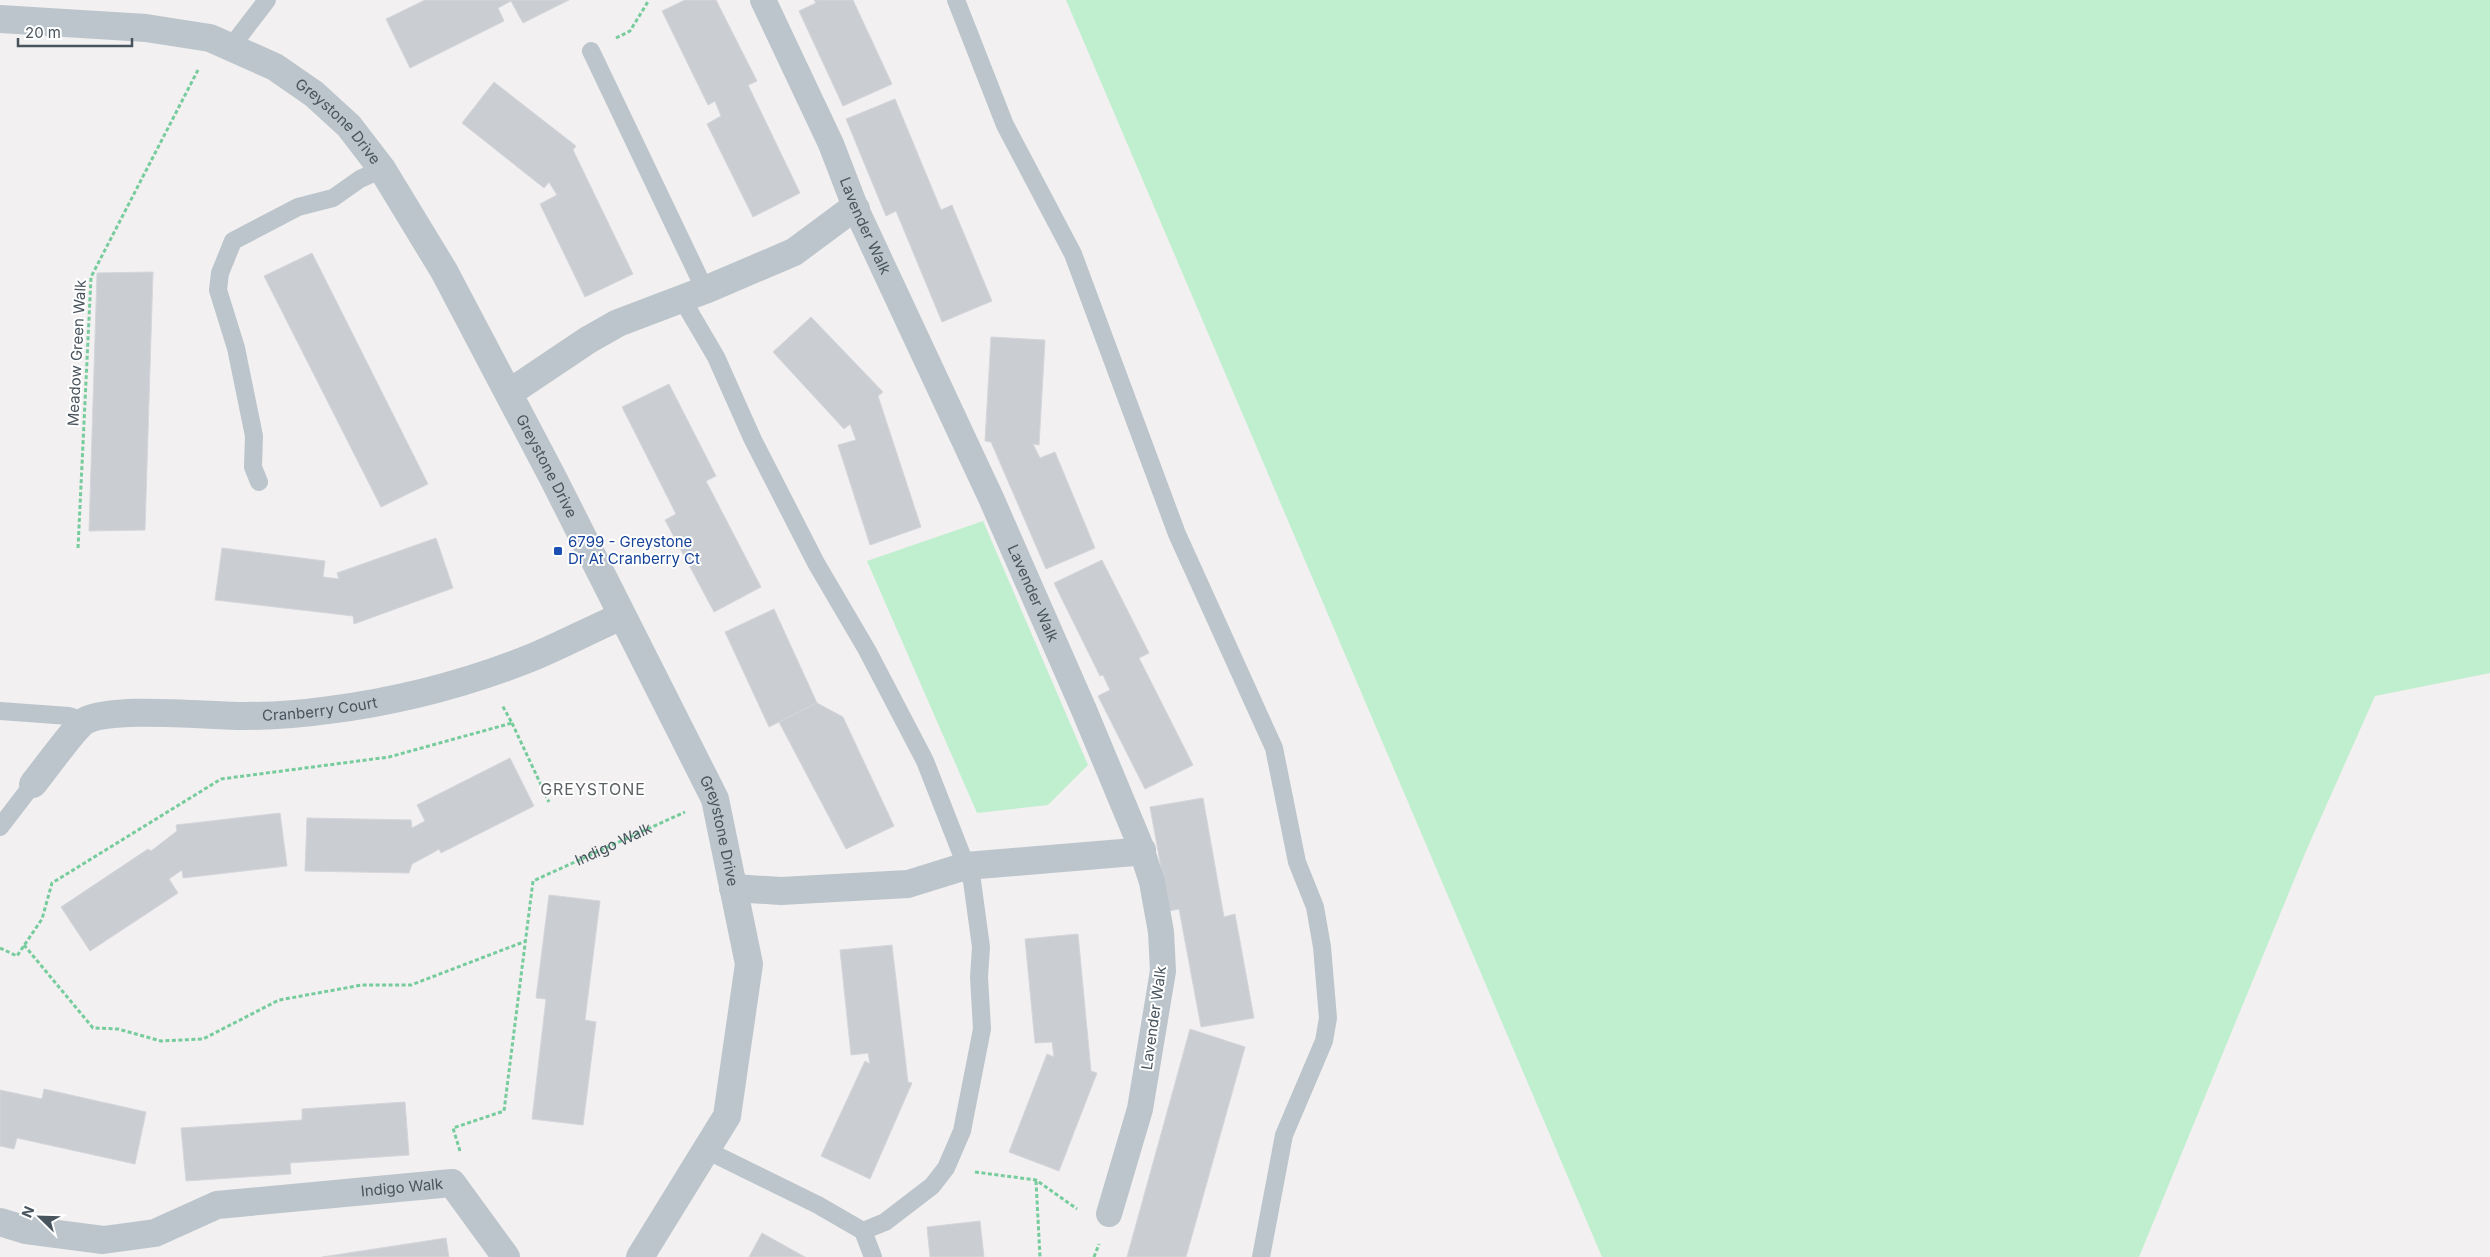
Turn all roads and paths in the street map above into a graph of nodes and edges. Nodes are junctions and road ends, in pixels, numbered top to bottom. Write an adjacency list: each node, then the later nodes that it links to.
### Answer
1 (267, 0): 6 (lane)
2 (649, 0): 7 (path)
3 (763, 0): 9 (street, Lavender Walk)
4 (956, 0): 40 (lane)
5 (0, 19): 6 (street, Greystone Drive)
6 (220, 42): 8 (street, Greystone Drive); 13 (path, Meadow Green Walk)
7 (591, 51): 10 (lane)
8 (382, 169): 11 (street, Greystone Drive); 12 (lane)
9 (856, 209): 10 (street); 23 (street, Lavender Walk)
10 (694, 295): 11 (street); 24 (lane)
11 (509, 392): 14 (street, Greystone Drive)
12 (259, 482)
13 (78, 548)
14 (622, 616): 15 (street, Cranberry Court); 20 (street, Greystone Drive)
15 (486, 674): 17 (street, Cranberry Court); 18 (path)
16 (0, 710): 17 (lane)
17 (84, 721): 19 (street)
18 (512, 723): 21 (path); 27 (path)
19 (33, 784): 22 (lane)
20 (715, 799): 25 (street, Greystone Drive); 26 (path, Indigo Walk)
21 (549, 802)
22 (0, 827)
23 (1142, 850): 24 (street); 33 (street, Lavender Walk)
24 (966, 866): 25 (street); 32 (lane)
25 (733, 888): 29 (street, Greystone Drive)
26 (526, 941): 27 (path); 31 (path, Indigo Walk)
27 (24, 945): 28 (path)
28 (0, 948)
29 (706, 1150): 35 (lane); 37 (street, Greystone Drive)
30 (1036, 1180): 32 (path); 33 (path); 39 (path)
31 (452, 1183): 34 (street, Indigo Walk); 36 (street)
32 (932, 1186): 35 (lane)
33 (1109, 1214)
34 (0, 1222)
35 (863, 1231): 38 (lane)
36 (506, 1257)
37 (640, 1257)
38 (873, 1257)
39 (1040, 1257)
40 (1261, 1257)

